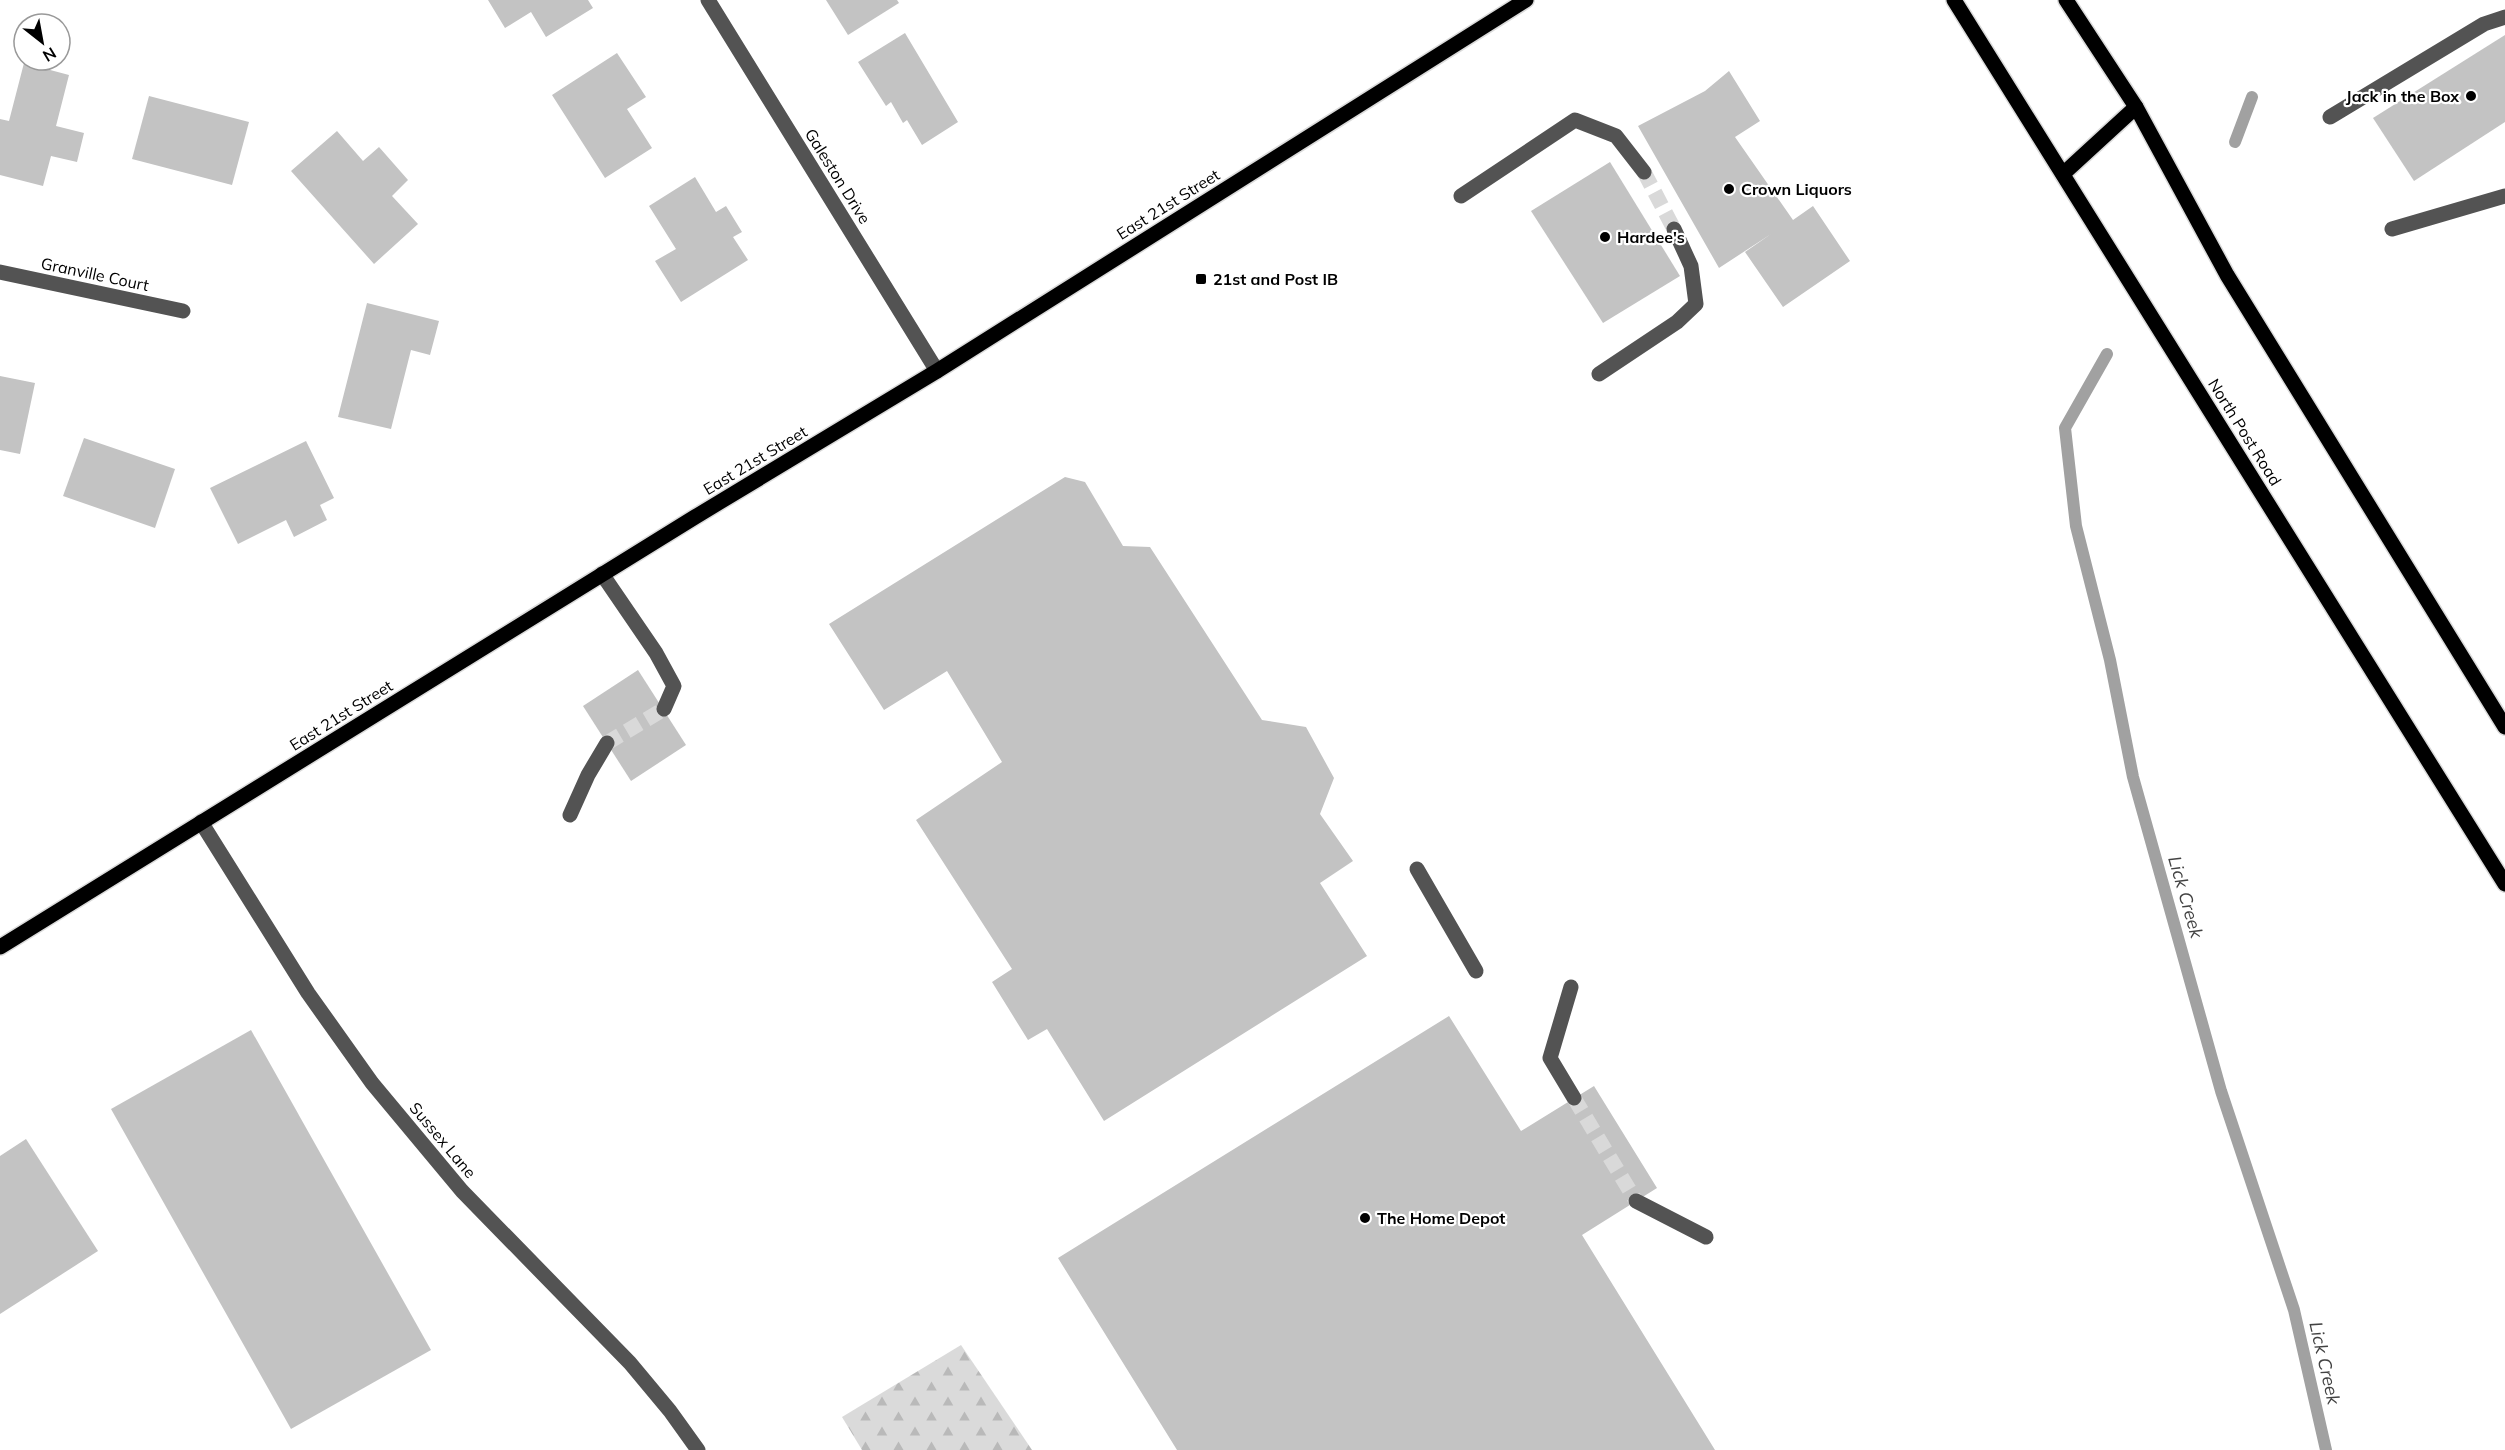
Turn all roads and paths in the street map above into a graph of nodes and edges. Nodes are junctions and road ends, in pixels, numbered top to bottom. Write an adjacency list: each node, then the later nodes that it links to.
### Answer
1 (708, 0): 16 (street, Galeston Drive)
2 (1526, 0): 16 (main road, East 21st Street)
3 (1954, 0): 9 (main road, North Post Road)
4 (2066, 0): 6 (main road)
5 (2505, 17): 7 (street)
6 (2136, 107): 9 (main road); 20 (main road)
7 (2330, 117)
8 (1644, 172): 10 (street)
9 (2063, 174): 25 (main road, North Post Road)
10 (1461, 196)
11 (2505, 196): 12 (street)
12 (2392, 229)
13 (1674, 230): 17 (street)
14 (0, 272): 15 (street, Granville Court)
15 (183, 311)
16 (937, 371): 18 (main road, East 21st Street)
17 (1599, 374)
18 (602, 574): 19 (street); 23 (main road, East 21st Street)
19 (664, 709)
20 (2505, 727)
21 (607, 743): 22 (street)
22 (570, 815)
23 (201, 822): 26 (main road, East 21st Street); 32 (street, Sussex Lane)
24 (1417, 869): 27 (street)
25 (2505, 884)
26 (0, 946)
27 (1476, 971)
28 (1571, 987): 29 (street)
29 (1574, 1098)
30 (1636, 1201): 31 (street)
31 (1706, 1237)
32 (698, 1450)

